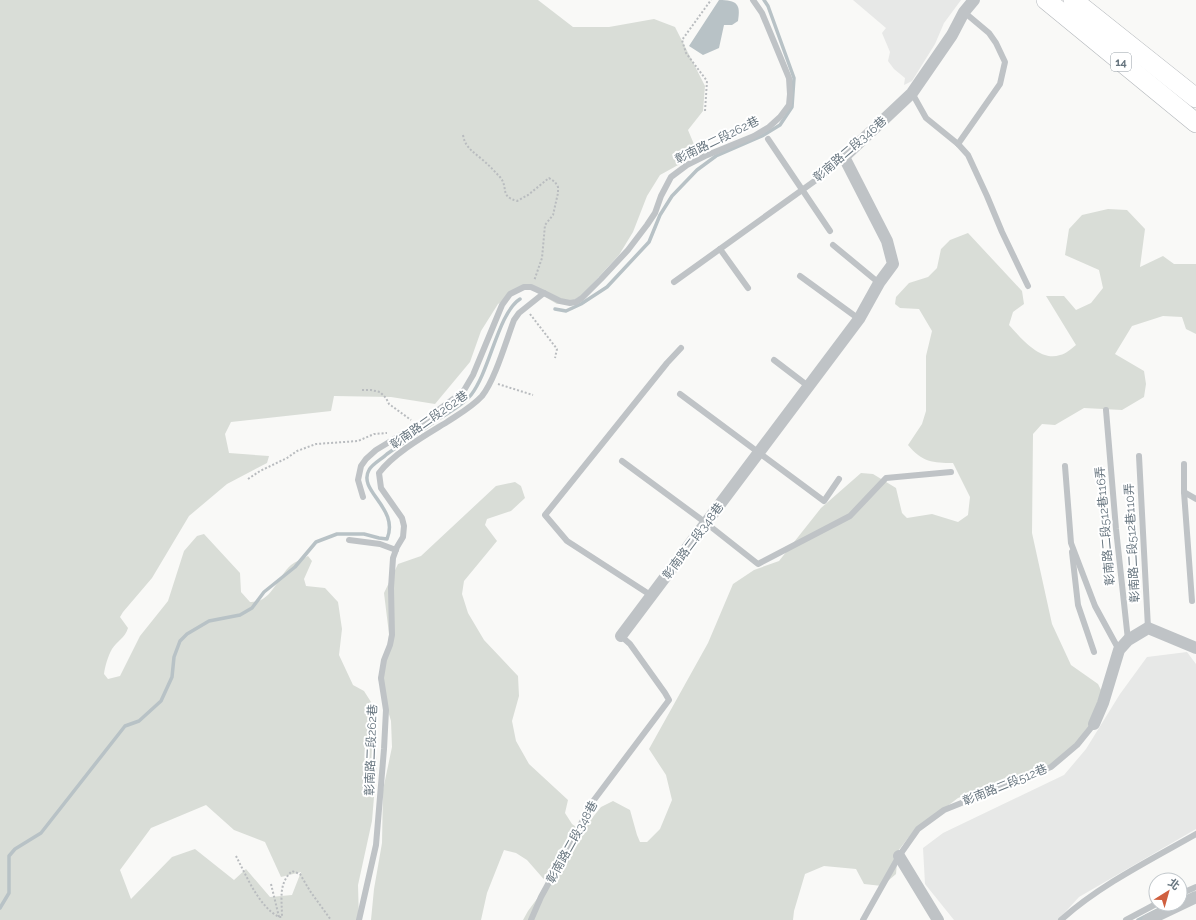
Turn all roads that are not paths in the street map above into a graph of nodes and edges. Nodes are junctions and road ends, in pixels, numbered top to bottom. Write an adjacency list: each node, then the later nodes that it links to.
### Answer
1 (753, 0): 23 (lane, 彰南路二段262巷)
2 (974, 0): 5 (street, 彰南路二段346巷)
3 (1046, 0): 7 (main road, 14)
4 (1073, 0): 6 (main road, 14)
5 (964, 12): 8 (street, 彰南路二段346巷); 12 (lane)
6 (1165, 74): 7 (main road); 9 (main road, 14)
7 (1153, 89): 10 (main road, 14)
8 (912, 93): 12 (lane); 13 (street, 彰南路二段346巷)
9 (1196, 98)
10 (1196, 123)
11 (768, 139): 14 (lane)
12 (958, 144): 21 (lane)
13 (844, 157): 14 (lane, 彰南路二段346巷); 20 (street, 彰南路二段348巷)
14 (801, 190): 15 (lane); 17 (lane, 彰南路二段346巷)
15 (830, 231)
16 (833, 245): 20 (lane)
17 (720, 249): 19 (lane, 彰南路二段346巷); 22 (lane)
18 (800, 276): 24 (lane)
19 (674, 282)
20 (879, 284): 24 (street, 彰南路二段348巷)
21 (1028, 286)
22 (748, 288)
23 (544, 293): 38 (lane); 43 (lane, 彰南路二段262巷)
24 (859, 319): 27 (street, 彰南路二段348巷)
25 (681, 348): 44 (lane)
26 (774, 360): 27 (lane)
27 (808, 386): 30 (street, 彰南路二段348巷)
28 (680, 394): 30 (lane)
29 (1106, 410): 48 (lane, 彰南路二段512巷116弄)
30 (759, 452): 36 (lane); 40 (street, 彰南路二段348巷)
31 (1139, 456): 46 (lane, 彰南路二段512巷110弄)
32 (622, 461): 40 (lane)
33 (1184, 464): 37 (lane)
34 (1065, 466): 42 (lane)
35 (951, 472): 40 (lane)
36 (839, 479)
37 (1184, 492): 39 (lane); 45 (lane)
38 (363, 497)
39 (1196, 499)
40 (706, 523): 44 (street, 彰南路二段348巷)
41 (349, 540): 43 (lane)
42 (1071, 542): 50 (lane); 51 (lane)
43 (396, 550): 57 (lane, 彰南路二段262巷)
44 (652, 596): 47 (street, 彰南路二段348巷)
45 (1192, 601)
46 (1148, 628): 48 (street, 彰南路二段512巷); 49 (street)
47 (621, 636): 58 (lane, 彰南路二段348巷)
48 (1128, 640): 50 (street, 彰南路二段512巷)
49 (1195, 649)
50 (1119, 650): 52 (street, 彰南路二段512巷)
51 (1094, 652)
52 (1094, 724): 54 (lane, 彰南路二段512巷)
53 (1196, 834): 61 (lane)
54 (899, 856): 59 (lane, 彰南路二段512巷); 60 (street)
55 (1196, 897): 63 (street)
56 (1148, 908): 62 (lane)
57 (359, 920)
58 (531, 920)
59 (863, 920)
60 (938, 920)
61 (1061, 920)
62 (1126, 920)
63 (1148, 920)

